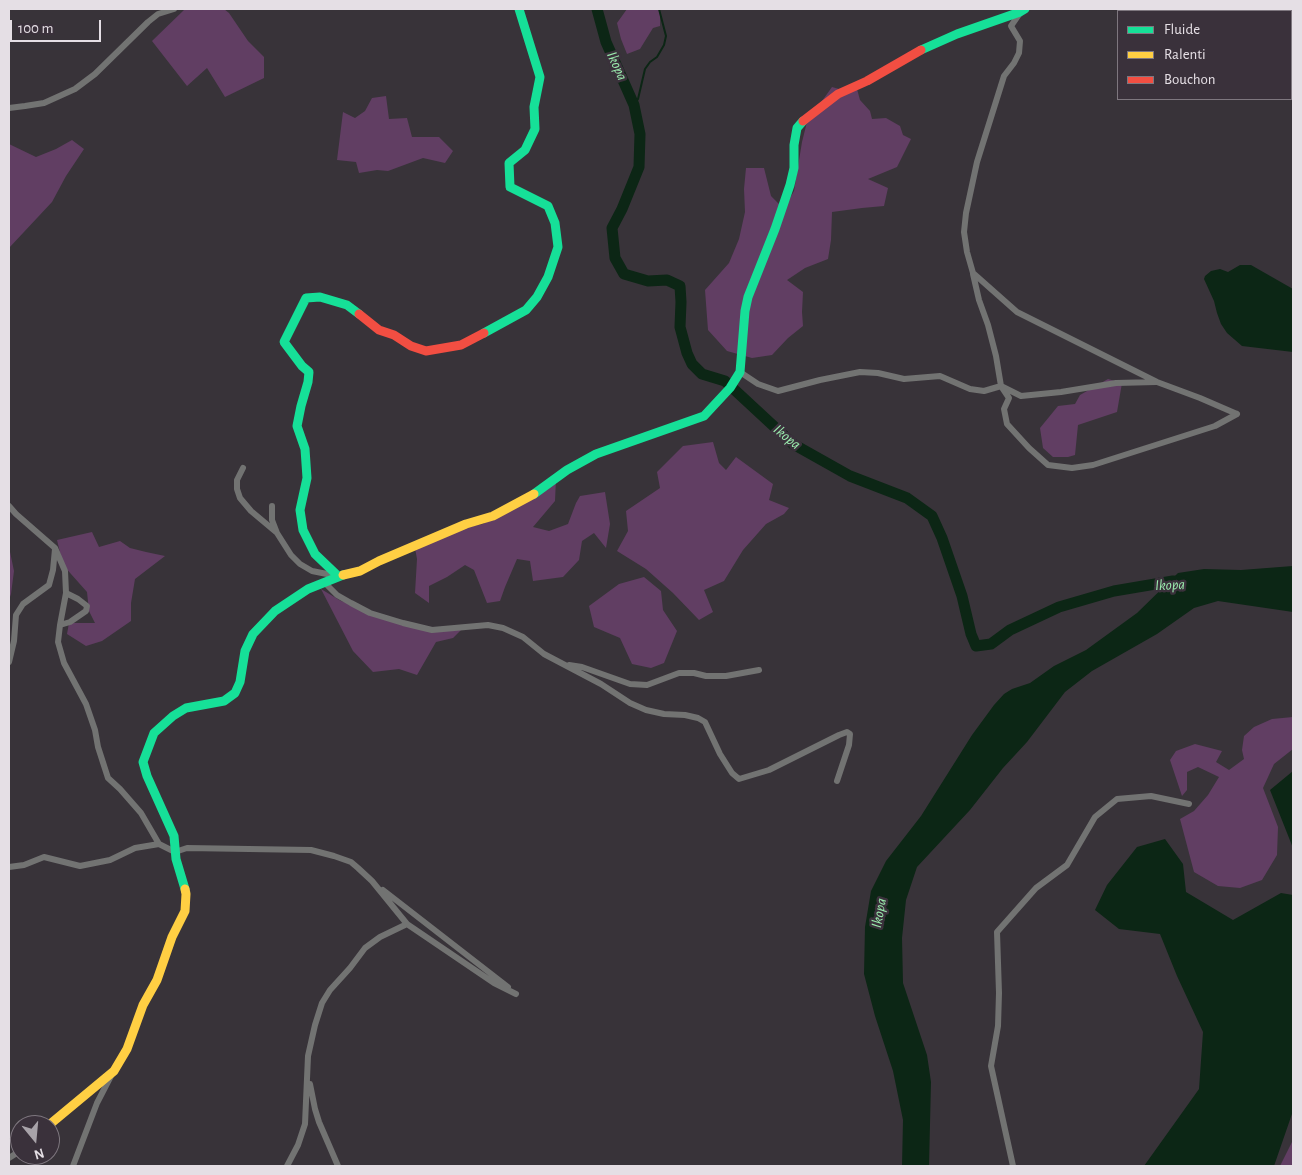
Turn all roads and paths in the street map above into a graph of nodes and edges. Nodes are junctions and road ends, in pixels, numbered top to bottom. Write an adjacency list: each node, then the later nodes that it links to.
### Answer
1 (174, 9): 4 (street)
2 (520, 9): 14 (street)
3 (1023, 10): 5 (street); 6 (street)
4 (9, 108)
5 (972, 273): 7 (street); 8 (street)
6 (740, 372): 8 (street); 14 (street)
7 (1157, 382): 8 (street); 8 (street)
8 (1002, 386)
9 (243, 468): 12 (street)
10 (9, 506): 13 (street)
11 (272, 506): 12 (street)
12 (277, 533): 14 (street)
13 (55, 548): 16 (street); 18 (street)
14 (338, 576): 15 (street)
15 (324, 582): 19 (street); 24 (street)
16 (66, 593): 17 (street); 17 (street)
17 (60, 625): 23 (street)
18 (9, 662)
19 (564, 664): 20 (street); 21 (street)
20 (759, 670)
21 (837, 781)
22 (1189, 804): 34 (street)
23 (158, 844): 24 (street); 25 (street)
24 (175, 852): 26 (street); 28 (street)
25 (9, 867)
26 (372, 881): 27 (street); 27 (street)
27 (407, 924): 29 (street)
28 (114, 1071): 30 (street); 31 (street)
29 (308, 1071): 32 (street); 33 (street)
30 (60, 1116)
31 (74, 1166)
32 (287, 1166)
33 (338, 1166)
34 (1013, 1166)

